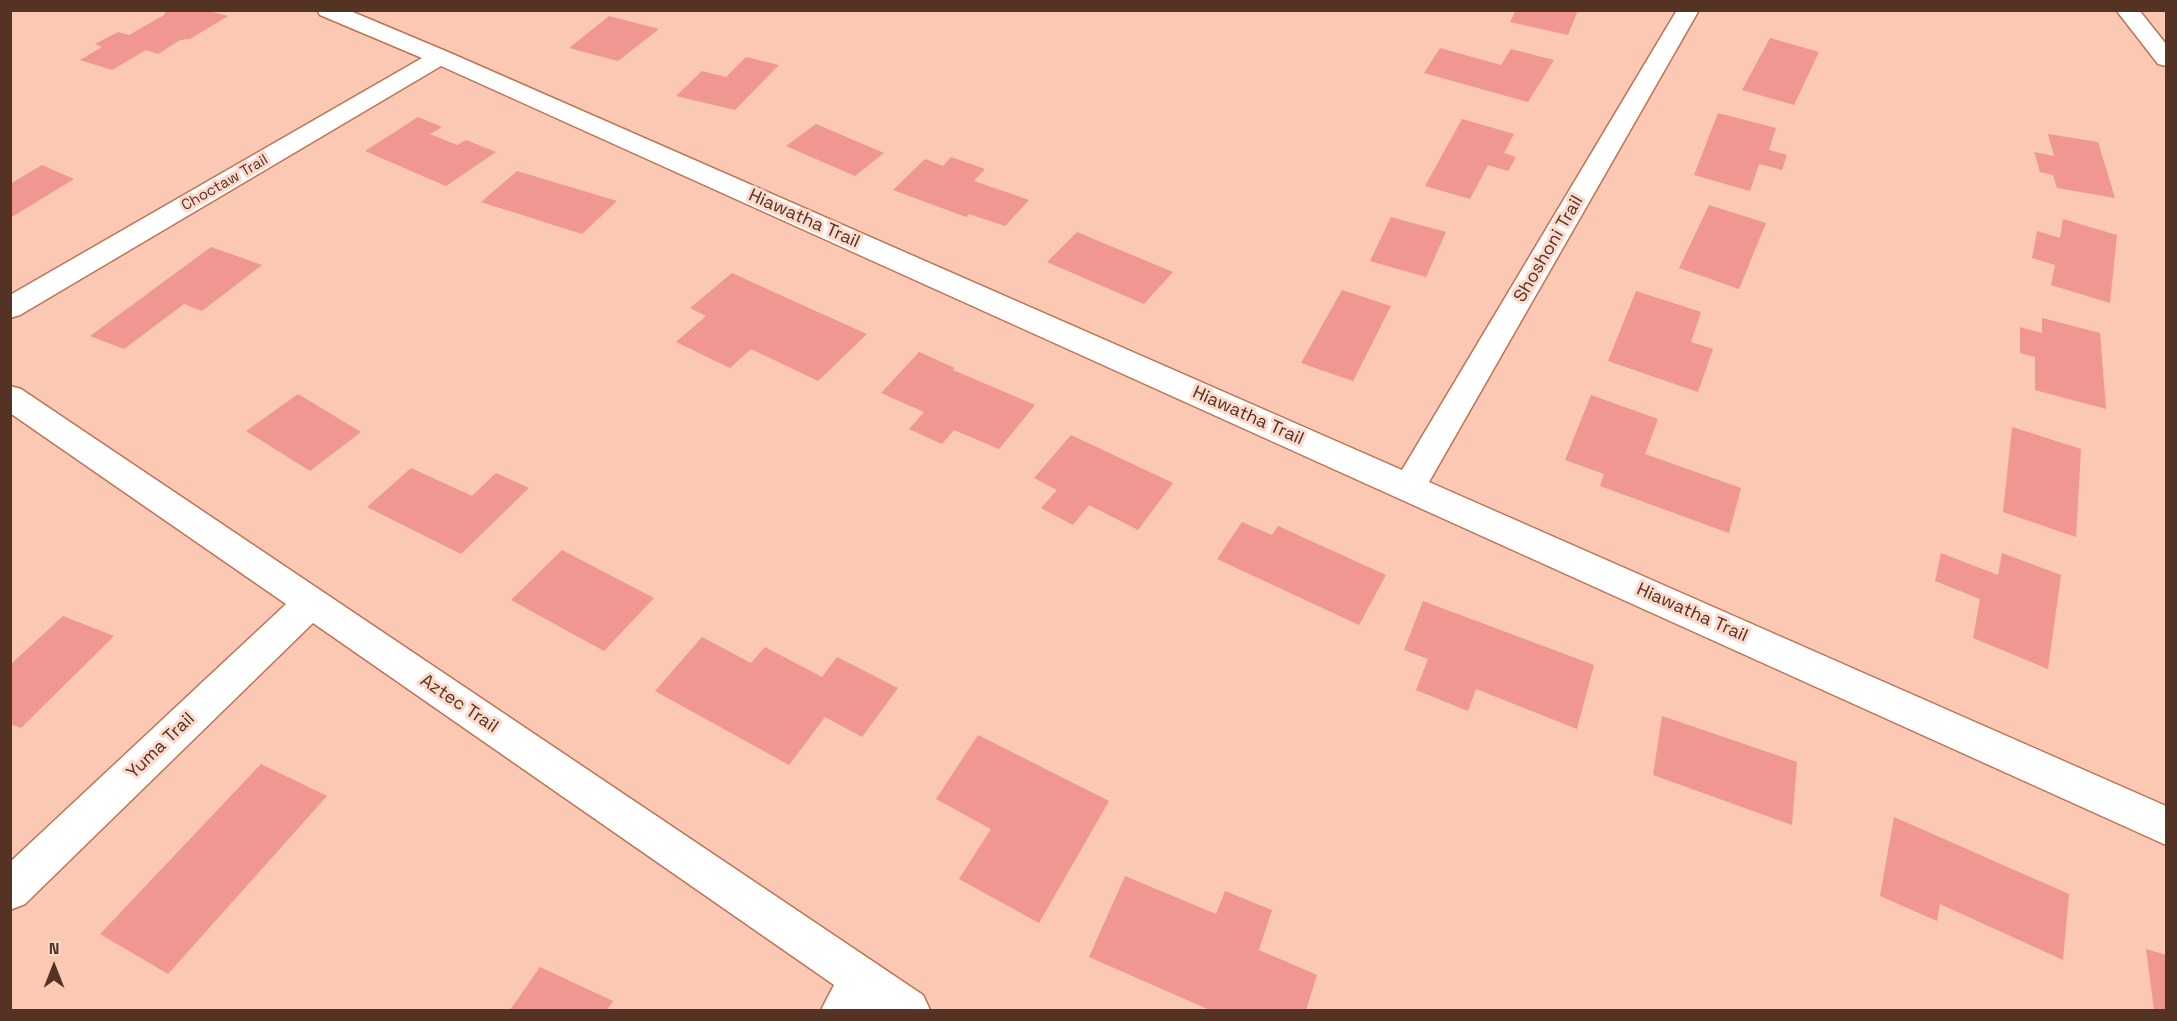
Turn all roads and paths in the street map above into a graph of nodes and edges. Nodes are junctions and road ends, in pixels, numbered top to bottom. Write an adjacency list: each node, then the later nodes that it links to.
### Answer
1 (328, 10): 4 (street, Hiawatha Trail)
2 (1688, 10): 8 (street, Shoshoni Trail)
3 (2127, 10): 5 (street)
4 (440, 57): 6 (street, Choctaw Trail); 8 (street, Hiawatha Trail)
5 (2166, 59)
6 (10, 308)
7 (10, 397): 9 (street, Aztec Trail)
8 (1409, 487): 10 (street, Hiawatha Trail)
9 (311, 602): 11 (street, Yuma Trail); 12 (street, Aztec Trail)
10 (2166, 826)
11 (10, 890)
12 (853, 995): 13 (street, Aztec Trail)
13 (908, 1011)

